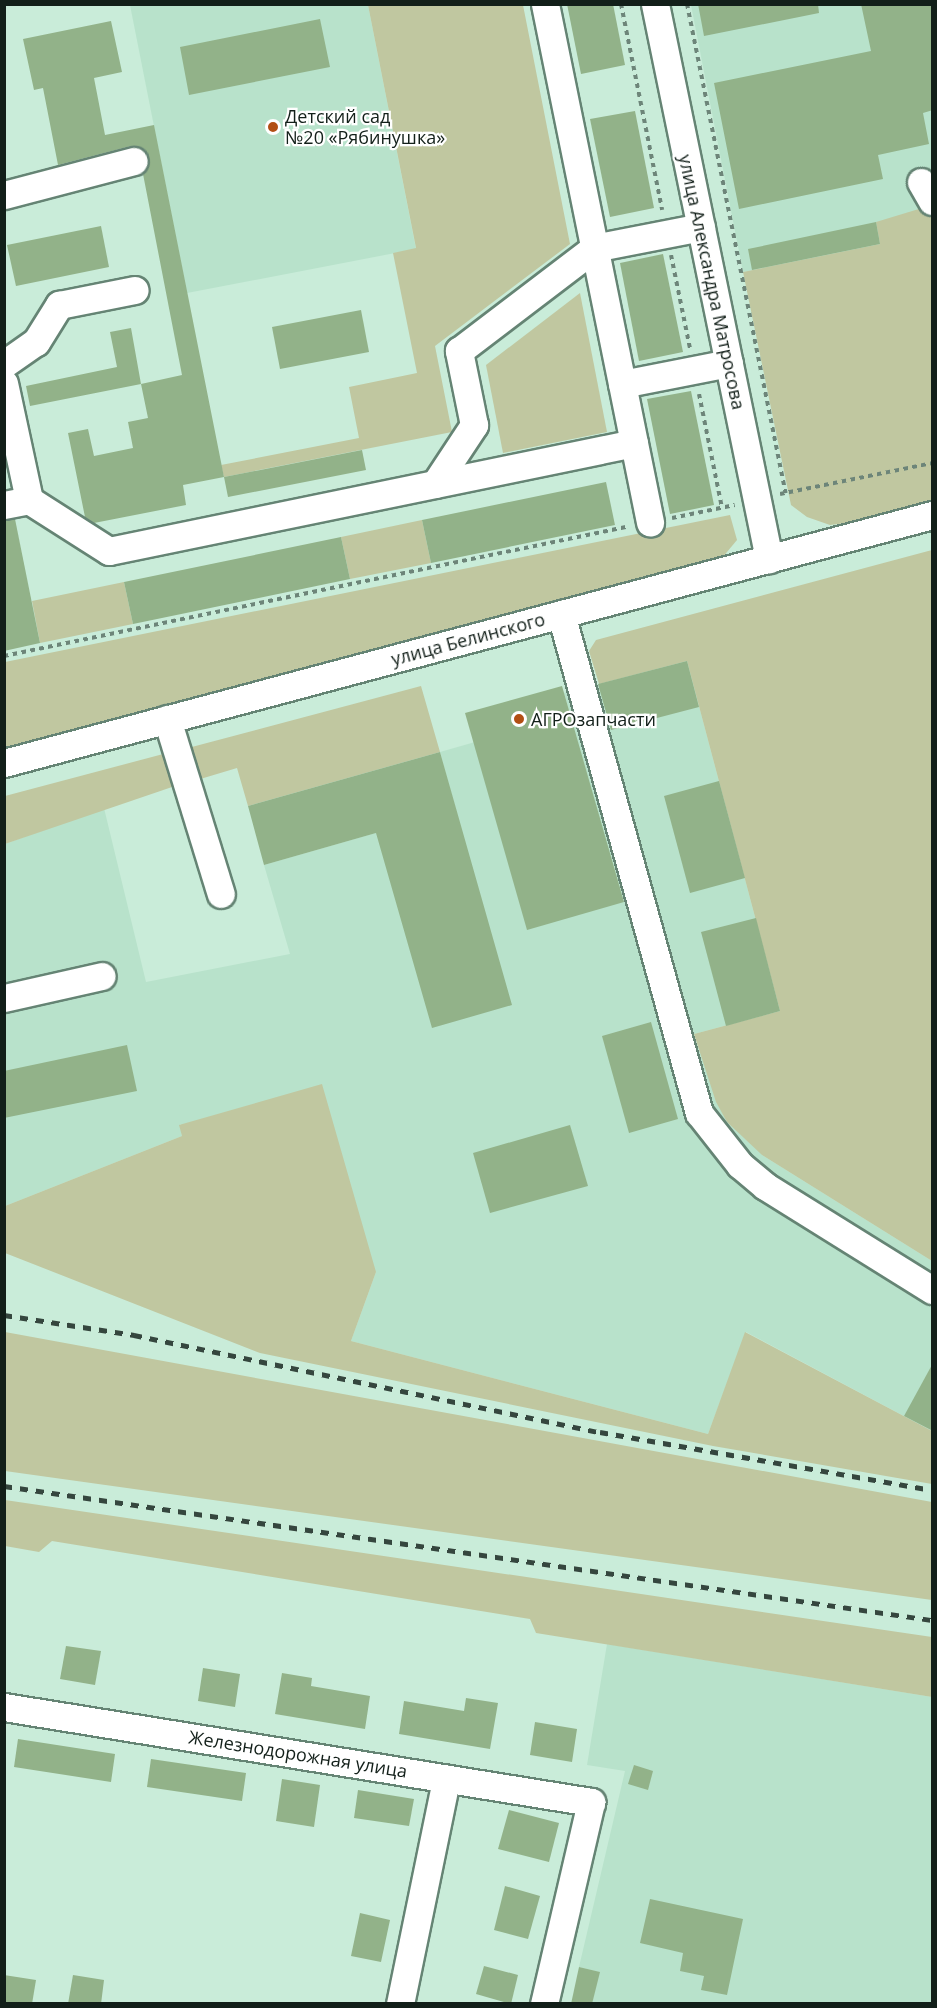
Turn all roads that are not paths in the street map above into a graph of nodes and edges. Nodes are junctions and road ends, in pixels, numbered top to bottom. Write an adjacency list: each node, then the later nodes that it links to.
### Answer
1 (545, 4): 6 (street)
2 (655, 4): 5 (street, улица Александра Матросова)
3 (134, 161): 4 (street)
4 (4, 195)
5 (701, 227): 6 (street); 8 (street, улица Александра Матросова)
6 (594, 248): 11 (street); 13 (street)
7 (135, 290): 9 (street)
8 (729, 363): 11 (street); 17 (street, улица Александра Матросова)
9 (4, 364)
10 (4, 383): 14 (street)
11 (622, 384): 12 (street)
12 (634, 443): 13 (street); 16 (street)
13 (435, 484): 14 (street)
14 (17, 502)
15 (933, 515): 17 (street, улица Белинского)
16 (650, 522)
17 (769, 559): 18 (street, улица Белинского)
18 (561, 614): 19 (street, улица Белинского); 24 (street)
19 (167, 719): 20 (street, улица Белинского); 21 (street)
20 (4, 763)
21 (221, 894)
22 (102, 976): 23 (street)
23 (4, 998)
24 (933, 1290)
25 (4, 1707): 26 (street, Железнодорожная улица)
26 (446, 1779): 27 (street); 28 (street, Железнодорожная улица)
27 (400, 2004)
28 (544, 2004)

